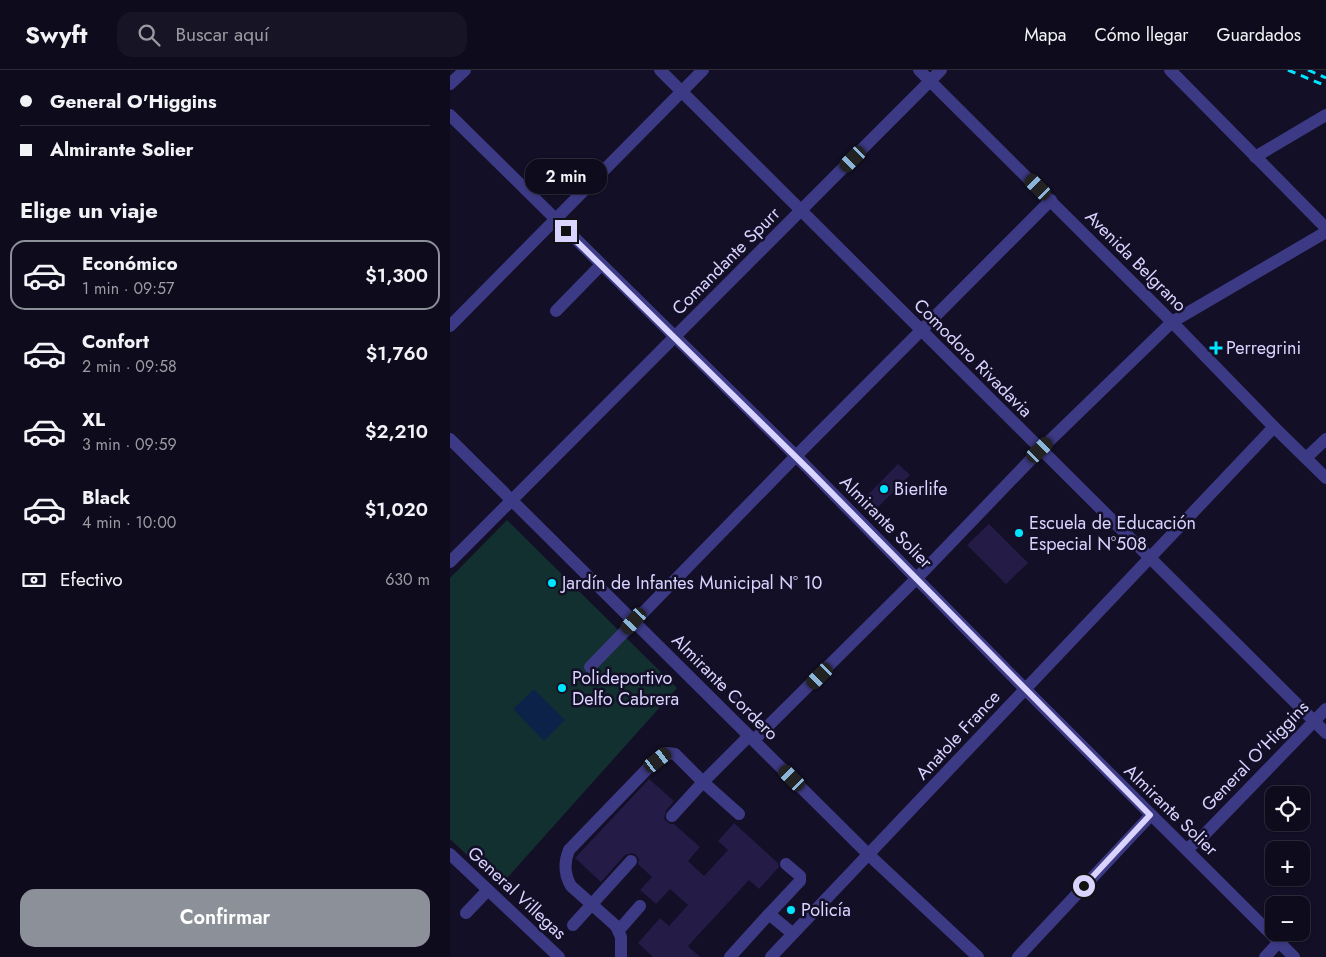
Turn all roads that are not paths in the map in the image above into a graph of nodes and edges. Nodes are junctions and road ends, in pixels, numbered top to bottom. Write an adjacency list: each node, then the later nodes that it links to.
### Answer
1 (464, 70): 8 (street)
2 (660, 70): 9 (street, Comodoro Rivadavia)
3 (703, 70): 9 (street)
4 (919, 70): 7 (street, Avenida Belgrano)
5 (942, 70): 7 (street, Comandante Spurr)
6 (1170, 70): 12 (street)
7 (930, 81): 13 (street, Avenida Belgrano); 14 (street, Comandante Spurr)
8 (450, 84)
9 (682, 92): 14 (street, Comodoro Rivadavia); 15 (street)
10 (450, 115): 15 (street, Almirante Solier)
11 (1326, 115): 12 (street)
12 (1255, 157): 16 (street)
13 (1051, 200): 19 (street, Avenida Belgrano); 21 (street)
14 (801, 211): 21 (street, Comodoro Rivadavia); 22 (street, Comandante Spurr)
15 (555, 220): 17 (street, Almirante Solier); 20 (street)
16 (1326, 230): 19 (street)
17 (601, 265): 18 (street); 22 (street, Almirante Solier)
18 (556, 311)
19 (1172, 322): 23 (street, Avenida Belgrano); 26 (street)
20 (450, 326)
21 (921, 330): 26 (street, Comodoro Rivadavia); 27 (street)
22 (674, 337): 27 (street, Almirante Solier); 30 (street, Comandante Spurr)
23 (1274, 428): 28 (street, Avenida Belgrano); 31 (street, Anatole France)
24 (450, 439): 30 (street, Almirante Cordero)
25 (1326, 439): 28 (street)
26 (1040, 450): 31 (street, Comodoro Rivadavia); 33 (street)
27 (796, 456): 33 (street, Almirante Solier); 34 (street)
28 (1306, 458): 29 (street, Avenida Belgrano)
29 (1326, 478)
30 (512, 501): 32 (street, Comandante Spurr); 34 (street, Almirante Cordero)
31 (1150, 559): 36 (street, Anatole France); 38 (street, Comodoro Rivadavia)
32 (450, 562)
33 (917, 578): 36 (street, Almirante Solier); 40 (street)
34 (634, 621): 35 (street); 40 (street, Almirante Cordero)
35 (590, 667)
36 (1025, 689): 43 (street, Almirante Solier); 47 (street, Anatole France)
37 (1326, 708): 38 (street, General O'Higgins)
38 (1314, 721): 39 (street, Comodoro Rivadavia); 45 (street, General O'Higgins)
39 (1326, 733)
40 (752, 738): 41 (street); 47 (street, Almirante Cordero)
41 (703, 782): 42 (street); 44 (street); 51 (street)
42 (739, 814)
43 (1150, 815): 45 (street, Almirante Solier); 64 (street)
44 (672, 816)
45 (1187, 849): 58 (street, Almirante Solier)
46 (450, 854): 50 (street, General Villegas)
47 (869, 855): 57 (street, Anatole France); 63 (street, Almirante Cordero)
48 (631, 861): 51 (street)
49 (786, 864): 54 (street)
50 (488, 890): 53 (street); 59 (street, General Villegas)
51 (592, 904): 55 (street); 56 (street)
52 (640, 906): 56 (street)
53 (466, 913)
54 (769, 914): 57 (street); 61 (street)
55 (573, 925)
56 (619, 930): 60 (street)
57 (792, 933): 62 (street, Anatole France)
58 (1279, 942): 65 (street); 66 (street, Almirante Solier)
59 (559, 957)
60 (620, 957)
61 (730, 957)
62 (771, 957)
63 (978, 957)
64 (1018, 957)
65 (1265, 957)
66 (1294, 957)

